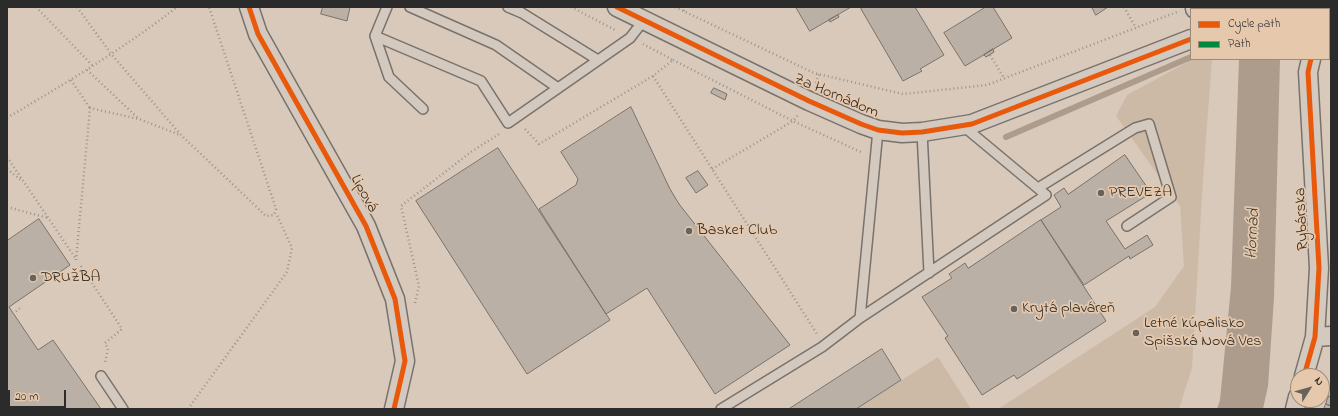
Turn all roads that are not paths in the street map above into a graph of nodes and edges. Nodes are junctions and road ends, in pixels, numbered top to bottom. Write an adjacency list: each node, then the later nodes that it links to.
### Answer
1 (249, 7): 24 (street, Lipová)
2 (387, 7): 7 (lane)
3 (410, 7): 11 (lane)
4 (508, 7): 9 (lane)
5 (617, 7): 6 (street, Za Hornádom)
6 (644, 20): 9 (lane); 14 (street, Za Hornádom)
7 (375, 36): 11 (lane); 12 (lane)
8 (1190, 39): 13 (street, Za Hornádom)
9 (598, 60): 11 (lane)
10 (1311, 60): 20 (street, Rybárska)
11 (558, 88)
12 (424, 109)
13 (962, 125): 15 (street, Za Hornádom); 16 (lane)
14 (878, 130): 15 (street, Za Hornádom); 19 (lane)
15 (922, 132): 18 (lane)
16 (1038, 188): 17 (lane); 18 (lane)
17 (1127, 226)
18 (928, 273): 19 (lane)
19 (860, 318): 25 (lane)
20 (1323, 336): 21 (street, Rybárska)
21 (1308, 368)
22 (102, 376): 23 (lane)
23 (123, 409)
24 (394, 409)
25 (721, 409)

